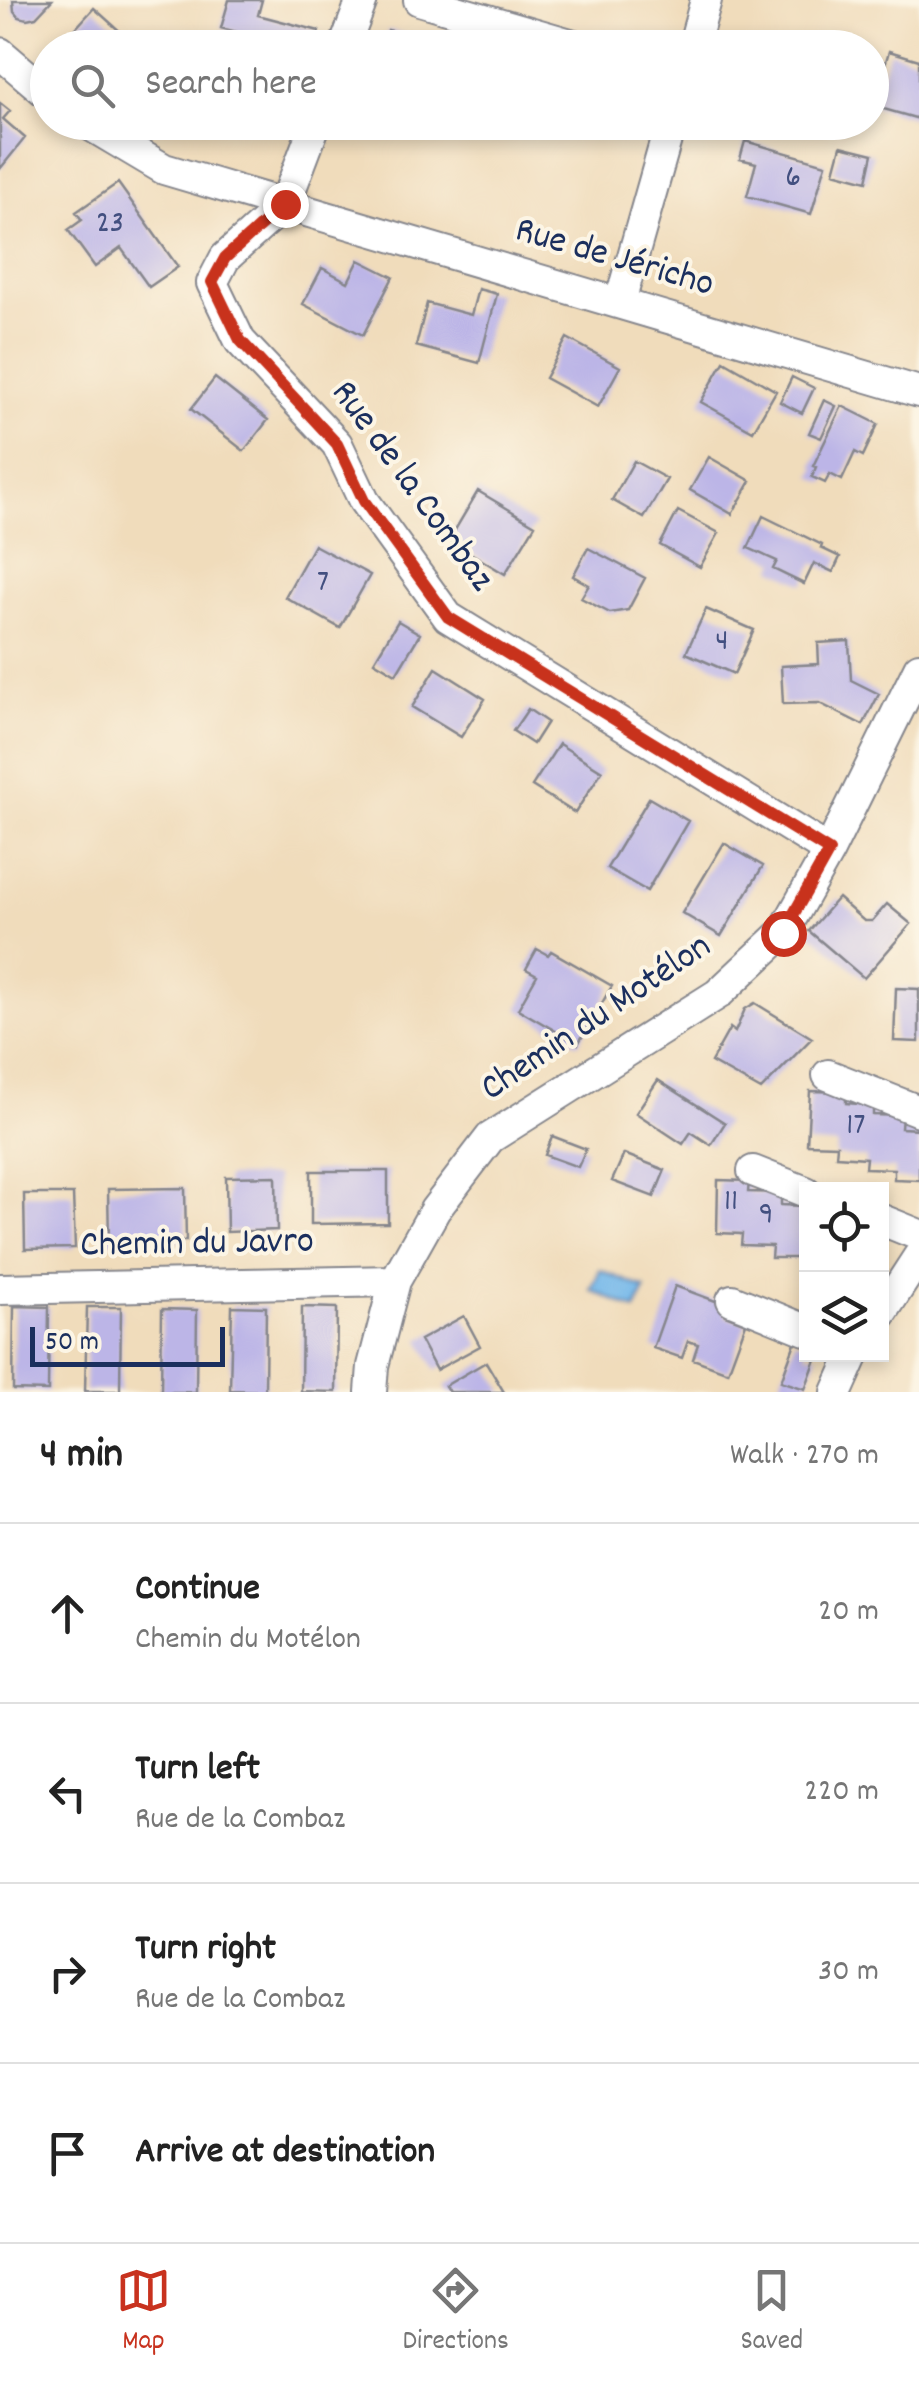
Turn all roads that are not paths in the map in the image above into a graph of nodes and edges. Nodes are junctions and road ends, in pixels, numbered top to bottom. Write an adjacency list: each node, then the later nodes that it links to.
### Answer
1 (362, 0): 4 (street)
2 (419, 0): 5 (street)
3 (706, 0): 6 (street)
4 (351, 30)
5 (522, 30)
6 (697, 30)
7 (0, 53): 8 (street)
8 (30, 79)
9 (115, 140): 12 (street, Rue de Jéricho)
10 (309, 140): 12 (street)
11 (666, 140): 13 (street)
12 (285, 204): 13 (street, Rue de Jéricho); 16 (street, Rue de la Combaz)
13 (620, 302): 14 (street, Rue de Jéricho)
14 (919, 392)
15 (919, 668): 16 (street, Chemin du Motélon)
16 (829, 851): 24 (street, Chemin du Motélon)
17 (828, 1075): 18 (street)
18 (919, 1110)
19 (753, 1172): 20 (street)
20 (799, 1189)
21 (889, 1223): 22 (street)
22 (919, 1234)
23 (919, 1256): 27 (street)
24 (395, 1281): 25 (street, Chemin du Javro); 30 (street, Chemin du Motélon)
25 (0, 1289)
26 (732, 1300): 28 (street)
27 (889, 1301)
28 (799, 1327)
29 (851, 1362): 31 (street)
30 (371, 1392)
31 (838, 1392)

